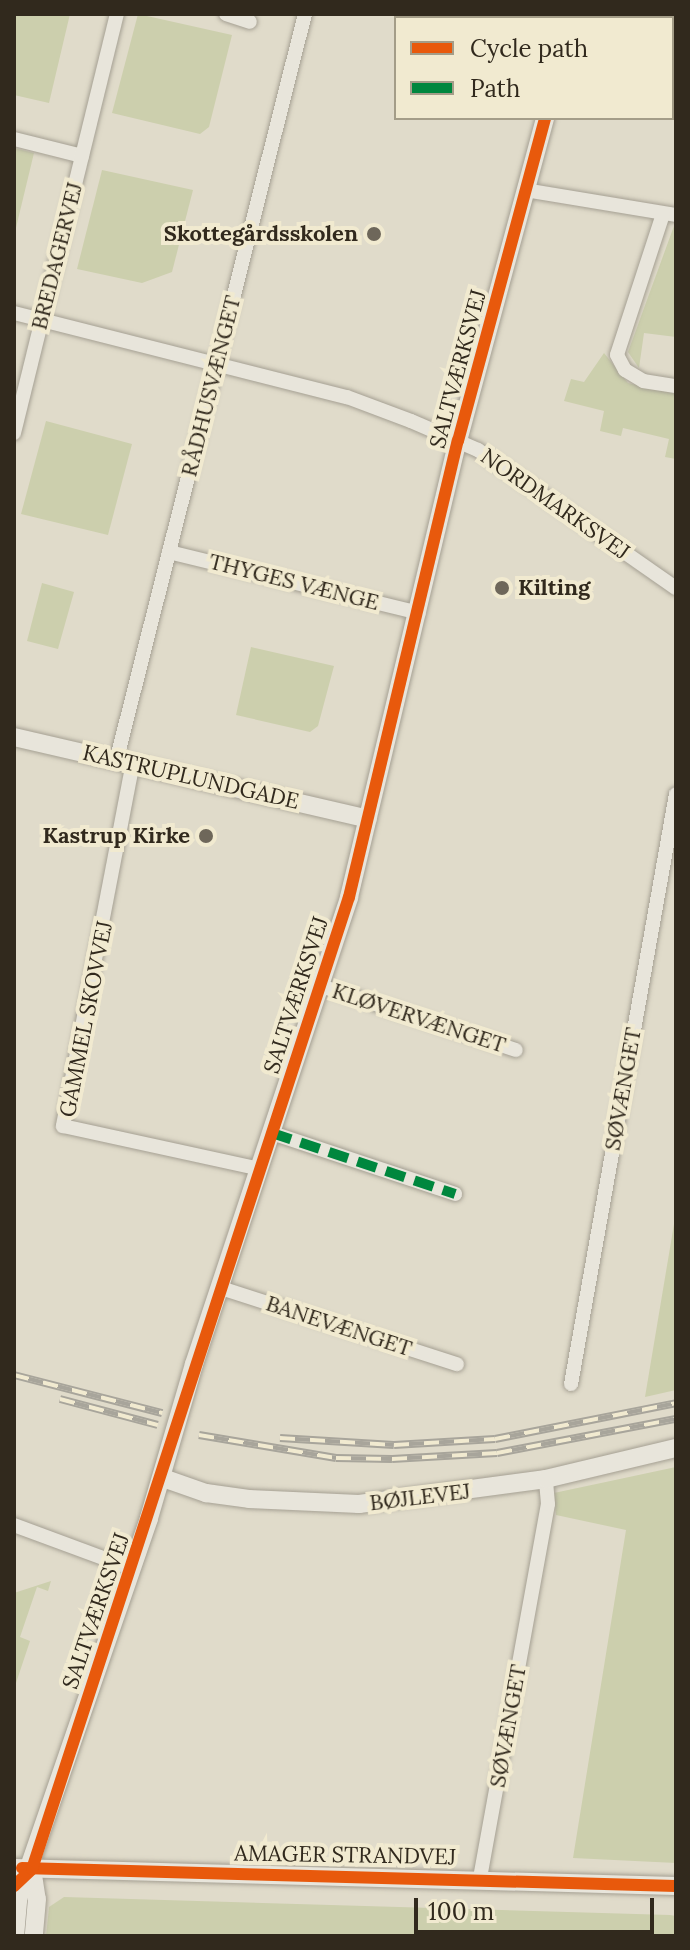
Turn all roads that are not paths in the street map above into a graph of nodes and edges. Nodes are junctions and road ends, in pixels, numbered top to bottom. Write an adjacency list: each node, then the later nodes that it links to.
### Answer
1 (117, 14): 7 (street, BREDAGERVEJ)
2 (226, 14): 4 (street)
3 (305, 14): 12 (street, RÅDHUSVÆNGET)
4 (250, 22)
5 (544, 120): 8 (street, SALTVÆRKSVEJ)
6 (14, 139): 7 (street, BREDAGERVEJ)
7 (82, 156): 11 (street, BREDAGERVEJ)
8 (525, 190): 9 (street); 16 (street, SALTVÆRKSVEJ)
9 (670, 214): 13 (street)
10 (14, 313): 11 (street, NORDMARKSVEJ)
11 (42, 319): 12 (street, NORDMARKSVEJ); 14 (street, BREDAGERVEJ)
12 (217, 363): 16 (street, NORDMARKSVEJ); 17 (street, RÅDHUSVÆNGET)
13 (676, 386)
14 (18, 402): 15 (street, BREDAGERVEJ)
15 (14, 433)
16 (458, 441): 18 (street, NORDMARKSVEJ); 19 (street, SALTVÆRKSVEJ)
17 (169, 552): 19 (street, THYGES VÆNGE); 21 (street, RÅDHUSVÆNGET)
18 (676, 588)
19 (419, 613): 23 (street, SALTVÆRKSVEJ)
20 (14, 737): 21 (street, KASTRUPLUNDGADE)
21 (125, 760): 23 (street, KASTRUPLUNDGADE); 27 (street, GAMMEL SKOVVEJ)
22 (676, 794): 31 (street, SØVÆNGET)
23 (368, 819): 24 (street, SALTVÆRKSVEJ)
24 (321, 986): 25 (street, KLØVERVÆNGET); 26 (street, SALTVÆRKSVEJ)
25 (516, 1050)
26 (272, 1133): 27 (street, SALTVÆRKSVEJ); 28 (street)
27 (260, 1169): 29 (street, SALTVÆRKSVEJ)
28 (455, 1194)
29 (221, 1288): 30 (street, BANEVÆNGET); 33 (street, SALTVÆRKSVEJ)
30 (457, 1364)
31 (571, 1384)
32 (676, 1448): 34 (street, BØJLEVEJ)
33 (163, 1478): 34 (street, BØJLEVEJ); 36 (street, SALTVÆRKSVEJ)
34 (546, 1479): 38 (street, SØVÆNGET)
35 (14, 1525): 36 (street)
36 (130, 1568): 37 (street, SALTVÆRKSVEJ)
37 (23, 1868): 38 (street, AMAGER STRANDVEJ); 40 (street, SALTVÆRKSVEJ); 41 (street)
38 (480, 1878): 39 (street, AMAGER STRANDVEJ)
39 (676, 1886)
40 (15, 1936)
41 (34, 1936)

